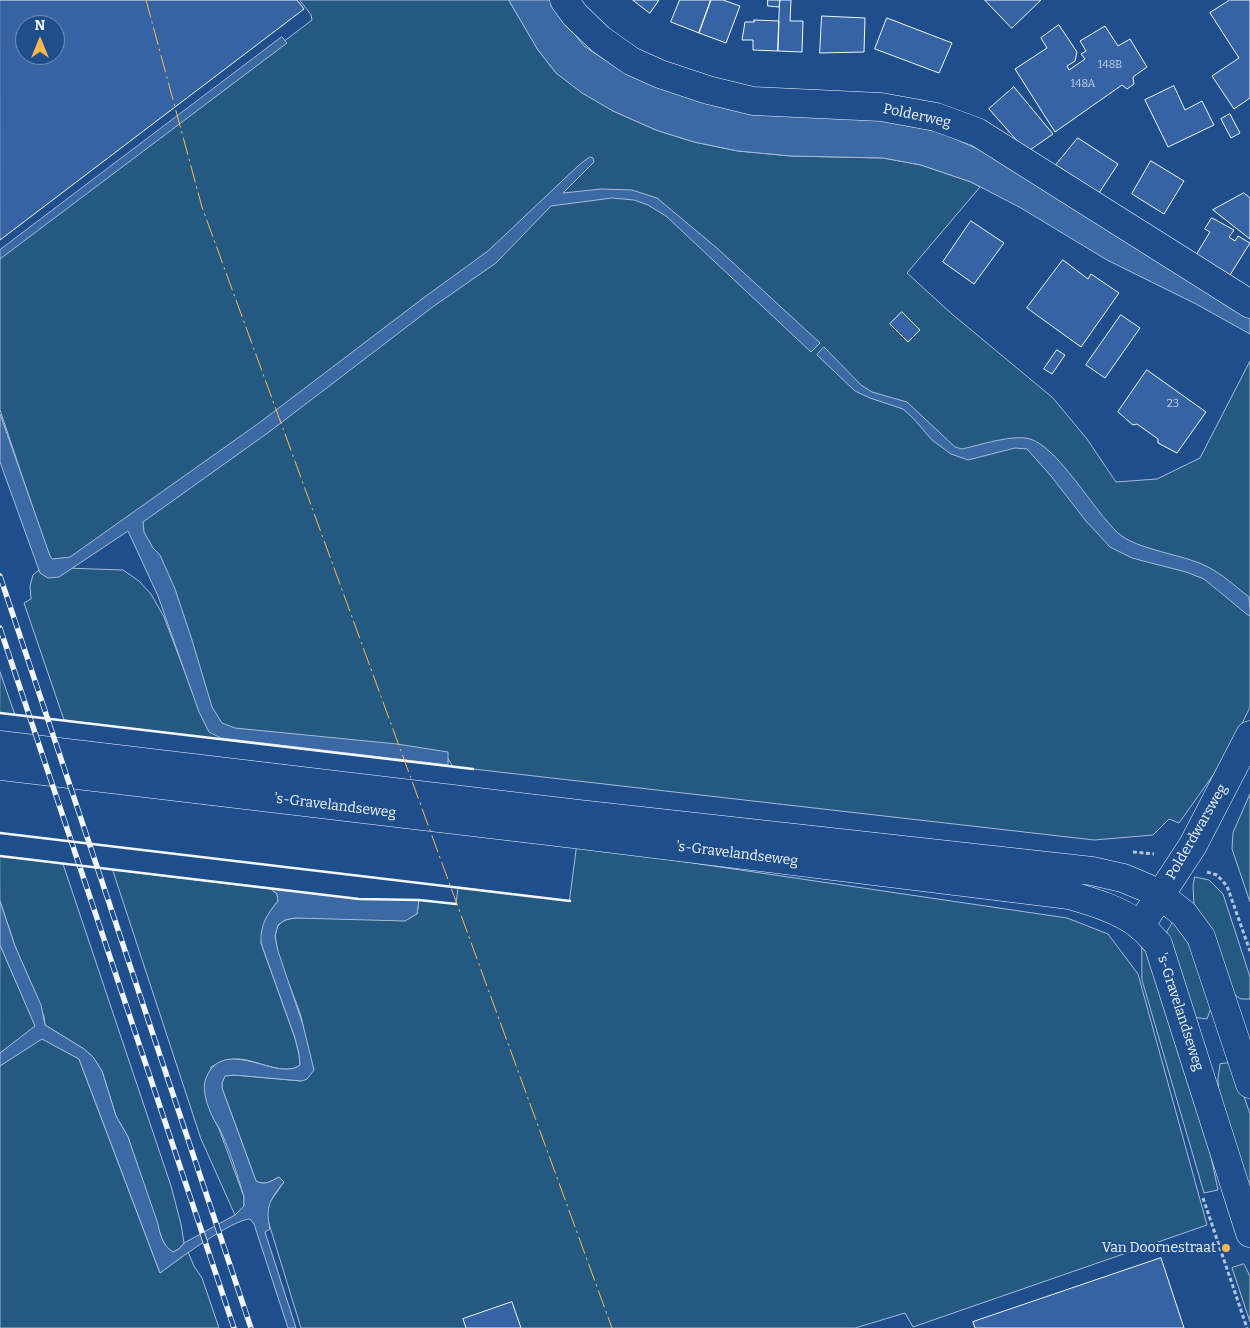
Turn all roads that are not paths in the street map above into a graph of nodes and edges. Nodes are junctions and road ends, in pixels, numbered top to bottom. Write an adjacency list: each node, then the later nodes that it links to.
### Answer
1 (564, 0): 2 (main road, Polderweg)
2 (1250, 304)
3 (1250, 735): 6 (main road, Polderdwarsweg)
4 (0, 745): 6 (main road, 's-Gravelandseweg)
5 (0, 766): 7 (main road, 's-Gravelandseweg)
6 (1160, 895): 7 (main road, Polderdwarsweg); 8 (main road, 's-Gravelandseweg)
7 (1140, 926): 9 (main road, 's-Gravelandseweg)
8 (1250, 1084)
9 (1250, 1233)

